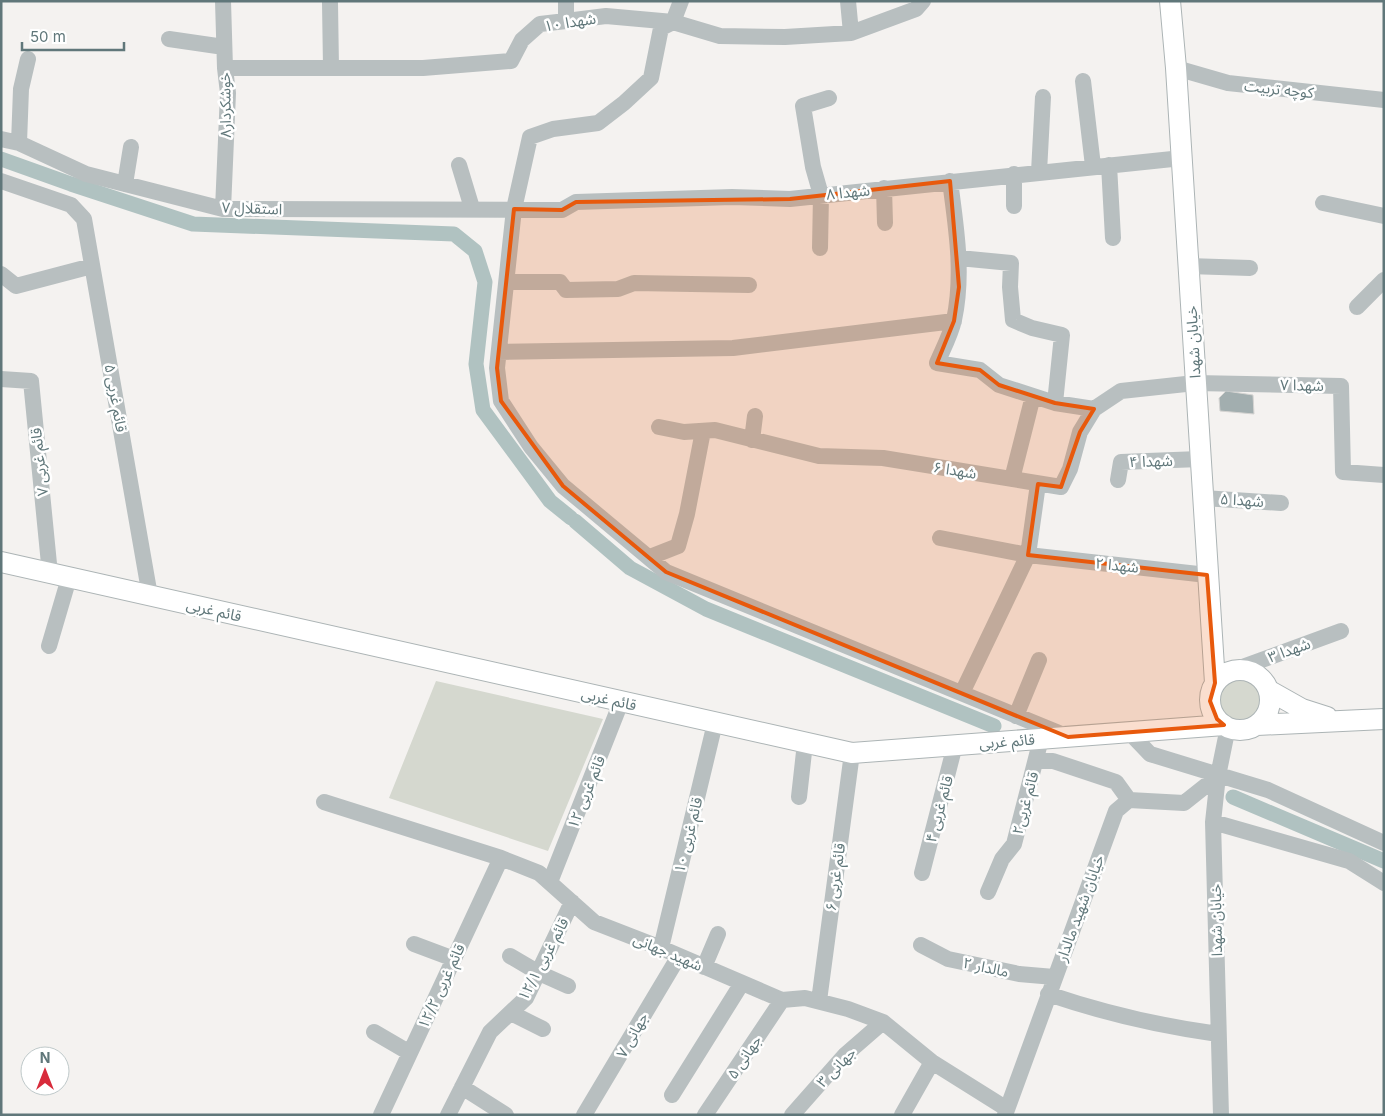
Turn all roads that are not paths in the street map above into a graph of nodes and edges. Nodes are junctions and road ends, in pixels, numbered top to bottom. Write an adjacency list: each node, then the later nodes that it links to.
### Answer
1 (223, 1): 12 (street, خوشکردار۸)
2 (566, 1): 8 (street)
3 (681, 1): 9 (street)
4 (848, 1): 10 (street)
5 (923, 1): 10 (street, شهدا ۱۰)
6 (1170, 1): 16 (main road, خیابان شهدا)
7 (330, 3): 15 (street)
8 (566, 21): 9 (street, شهدا ۱۰); 15 (street, شهدا ۱۰)
9 (673, 22): 10 (street, شهدا ۱۰); 38 (street)
10 (851, 33)
11 (168, 39): 12 (street)
12 (224, 47): 14 (street, خوشکردار۸)
13 (28, 59): 22 (street)
14 (225, 68): 15 (street, شهدا ۱۰); 37 (street, خوشکردار۸)
15 (331, 68)
16 (1176, 68): 20 (street, کوچه تربیت); 24 (main road, خیابان شهدا)
17 (1083, 81): 26 (street)
18 (1043, 97): 27 (street)
19 (829, 98): 33 (street)
20 (1384, 100)
21 (1, 139): 22 (street, استقلال ۷)
22 (19, 143): 31 (street, استقلال ۷)
23 (131, 147): 31 (street)
24 (1182, 158): 26 (street, شهدا ۸); 45 (main road, خیابان شهدا)
25 (459, 165): 36 (street)
26 (1101, 166): 27 (street, شهدا ۸); 41 (street)
27 (1039, 172): 28 (street, شهدا ۸)
28 (1014, 174): 30 (street, شهدا ۸); 35 (street)
29 (1, 181): 44 (street, قائم غربی ۵)
30 (950, 181): 32 (street, شهدا ۸); 43 (street)
31 (124, 184): 37 (street, استقلال ۷)
32 (884, 188): 33 (street, شهدا ۸); 40 (street)
33 (821, 196): 38 (street, شهدا ۸); 42 (street)
34 (1324, 203): 39 (street)
35 (1014, 206)
36 (472, 208): 37 (street, استقلال ۷); 38 (street, استقلال ۷)
37 (223, 209)
38 (514, 209): 49 (street)
39 (1384, 216)
40 (885, 223)
41 (1113, 238)
42 (820, 248)
43 (959, 258): 52 (street); 57 (street)
44 (92, 266): 47 (street); 76 (street, قائم غربی ۵)
45 (1188, 266): 46 (street); 55 (main road, خیابان شهدا)
46 (1250, 268)
47 (1, 274)
48 (1384, 280): 51 (street)
49 (507, 282): 50 (street); 53 (street)
50 (749, 285)
51 (1357, 307)
52 (954, 322): 53 (street); 56 (street)
53 (499, 352): 72 (street)
54 (1, 379): 75 (street, قائم غربی ۷)
55 (1195, 383): 58 (street, شهدا ۶); 63 (main road, خیابان شهدا); 64 (street, شهدا ۷)
56 (1033, 396): 57 (street); 65 (street)
57 (1055, 402): 58 (street)
58 (1094, 409): 67 (street, شهدا ۶)
59 (755, 416): 62 (street)
60 (659, 426): 61 (street, شهدا ۶)
61 (703, 431): 62 (street, شهدا ۶); 72 (street)
62 (752, 440): 65 (street, شهدا ۶)
63 (1200, 459): 66 (street, شهدا ۴); 68 (main road, خیابان شهدا)
64 (1384, 475)
65 (1012, 480): 67 (street, شهدا ۶)
66 (1118, 480)
67 (1038, 484): 71 (street)
68 (1203, 498): 69 (street, شهدا ۵); 74 (main road, خیابان شهدا)
69 (1281, 503)
70 (940, 538): 71 (street, شهدا ۲)
71 (1028, 555): 74 (street, شهدا ۲); 83 (street)
72 (650, 557): 83 (street)
73 (1, 562): 75 (main road, قائم غربی)
74 (1207, 575): 81 (main road, خیابان شهدا)
75 (60, 576): 76 (main road, قائم غربی); 78 (street)
76 (150, 596): 84 (main road, قائم غربی)
77 (1341, 631): 80 (street, شهدا ۳)
78 (49, 646)
79 (1039, 660): 85 (street)
80 (1237, 669): 81 (main road); 82 (main road)
81 (1215, 683): 90 (main road)
82 (1270, 691): 87 (main road); 89 (main road)
83 (962, 693): 85 (street)
84 (621, 702): 88 (main road, قائم غربی); 106 (street, قائم غربی ۱۲)
85 (1016, 716): 92 (street)
86 (1384, 719): 87 (main road)
87 (1346, 722): 89 (main road)
88 (716, 723): 94 (main road, قائم غربی); 113 (street, قائم غربی ۱۰)
89 (1257, 725): 90 (main road)
90 (1226, 726): 91 (main road, قائم غربی); 98 (street, خیابان شهدا)
91 (1130, 732): 92 (main road, قائم غربی); 98 (street)
92 (1068, 737): 93 (main road, قائم غربی)
93 (1040, 739): 95 (main road, قائم غربی); 97 (street, ۲قائم غربی)
94 (805, 743): 96 (main road, قائم غربی); 99 (street)
95 (955, 745): 96 (main road, قائم غربی); 105 (street, قائم غربی ۴)
96 (852, 754): 124 (street, قائم غربی ۶)
97 (1036, 761): 100 (street); 108 (street, ۲قائم غربی)
98 (1218, 776): 100 (street); 102 (street, خیابان شهدا); 103 (street)
99 (799, 797)
100 (1129, 800): 119 (street, خیابان شهید مالدار)
101 (324, 802): 104 (street, شهید جهانی)
102 (1213, 822): 107 (street); 129 (street, خیابان شهدا)
103 (1384, 843)
104 (501, 858): 106 (street, شهید جهانی); 116 (street, قائم غربی ۱۲/۲)
105 (922, 873)
106 (550, 882): 109 (street, شهید جهانی)
107 (1384, 883)
108 (988, 892)
109 (572, 902): 113 (street, شهید جهانی); 118 (street, قائم غربی ۱۲/۱)
110 (718, 934): 117 (street)
111 (414, 944): 116 (street)
112 (921, 945): 119 (street, مالدار ۲)
113 (661, 948): 115 (street, شهید جهانی)
114 (510, 956): 118 (street)
115 (679, 956): 117 (street, شهید جهانی); 138 (street, جهانی ۷)
116 (454, 958): 130 (street, قائم غربی ۱۲/۲)
117 (704, 967): 120 (street, شهید جهانی)
118 (538, 973): 121 (street); 125 (street, قائم غربی ۱۲/۱)
119 (1054, 977): 122 (street, خیابان شهید مالدار)
120 (742, 983): 123 (street, شهید جهانی); 133 (street)
121 (568, 986)
122 (1048, 994): 129 (street); 134 (street, خیابان شهید مالدار)
123 (782, 1000): 124 (street, شهید جهانی); 139 (street, جهانی ۵)
124 (819, 1001): 126 (street, شهید جهانی)
125 (511, 1013): 127 (street); 132 (street, قائم غربی ۱۲/۱)
126 (883, 1022): 131 (street, شهید جهانی); 140 (street, جهانی ۳)
127 (543, 1029)
128 (374, 1032): 130 (street)
129 (1218, 1034): 142 (street, خیابان شهدا)
130 (410, 1053): 135 (street, قائم غربی ۱۲/۲)
131 (932, 1062): 134 (street, شهید جهانی); 141 (street)
132 (462, 1087): 136 (street, قائم غربی ۱۲/۱); 137 (street)
133 (672, 1095)
134 (1006, 1112)
135 (381, 1115)
136 (448, 1115)
137 (506, 1115)
138 (584, 1115)
139 (705, 1115)
140 (792, 1115)
141 (902, 1115)
142 (1221, 1115)

